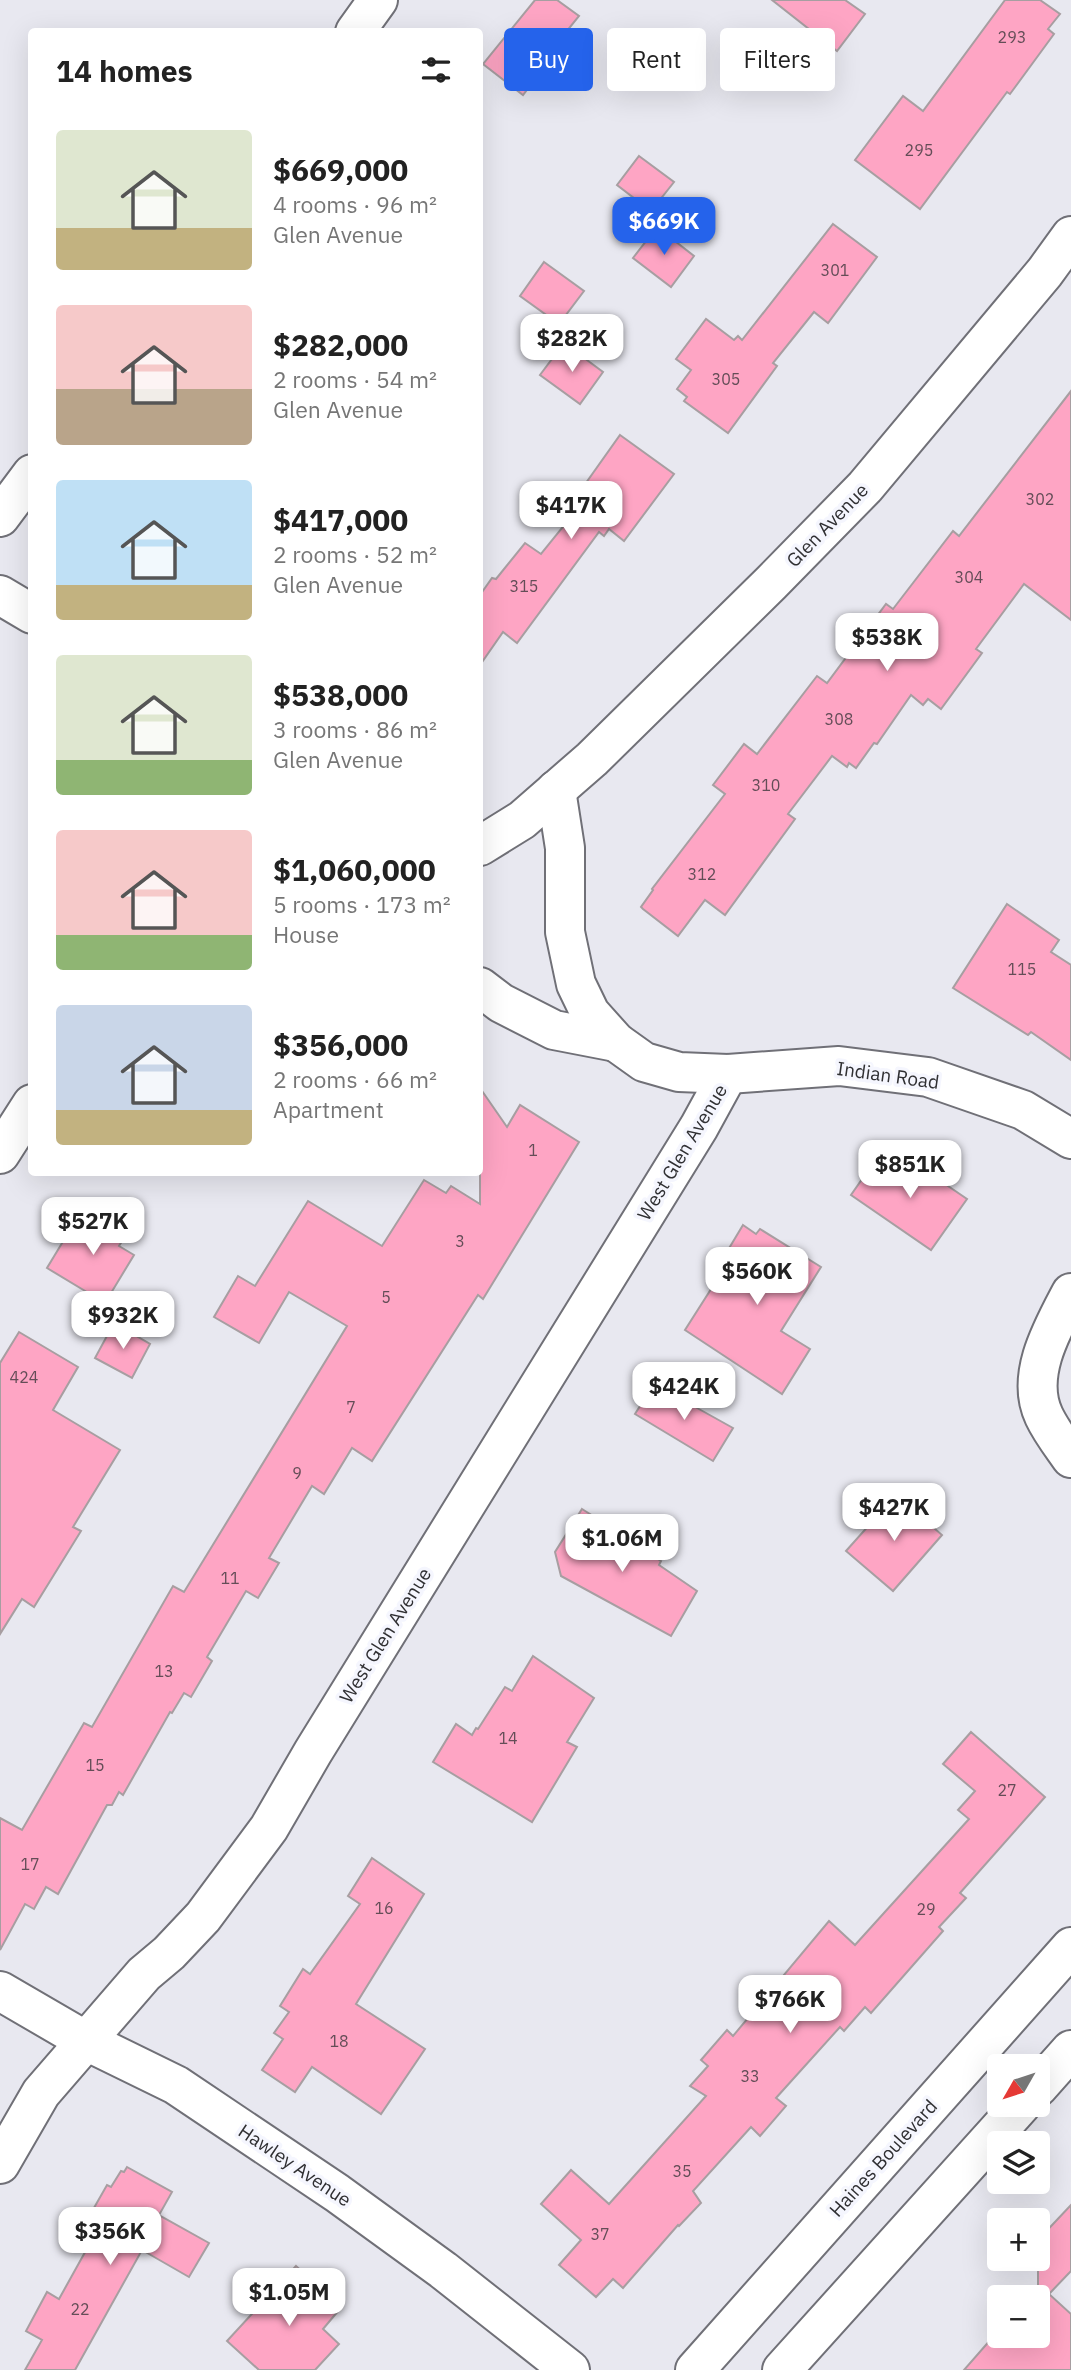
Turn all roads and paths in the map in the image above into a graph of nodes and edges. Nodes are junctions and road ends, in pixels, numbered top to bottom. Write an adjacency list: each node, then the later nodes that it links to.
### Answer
1 (378, 0): 2 (street)
2 (358, 28)
3 (1071, 236): 8 (street, Glen Avenue)
4 (28, 479): 5 (street)
5 (0, 517)
6 (0, 595): 7 (street)
7 (28, 612)
8 (556, 790): 9 (street); 11 (street, Indian Road)
9 (483, 844)
10 (483, 989): 11 (street, Indian Road)
11 (616, 1042): 12 (street, Indian Road)
12 (728, 1074): 14 (street, Indian Road); 20 (street, West Glen Avenue)
13 (28, 1110): 15 (street)
14 (1071, 1139)
15 (0, 1154)
16 (1071, 1293): 17 (street)
17 (1071, 1458)
18 (1071, 1947): 26 (street, Haines Boulevard)
19 (0, 1991): 20 (street, Hawley Avenue)
20 (86, 2041): 24 (street, West Glen Avenue); 25 (street, Hawley Avenue)
21 (1071, 2050): 22 (street)
22 (1050, 2074)
23 (1009, 2118): 27 (street)
24 (0, 2164)
25 (570, 2370)
26 (695, 2370)
27 (782, 2370)

